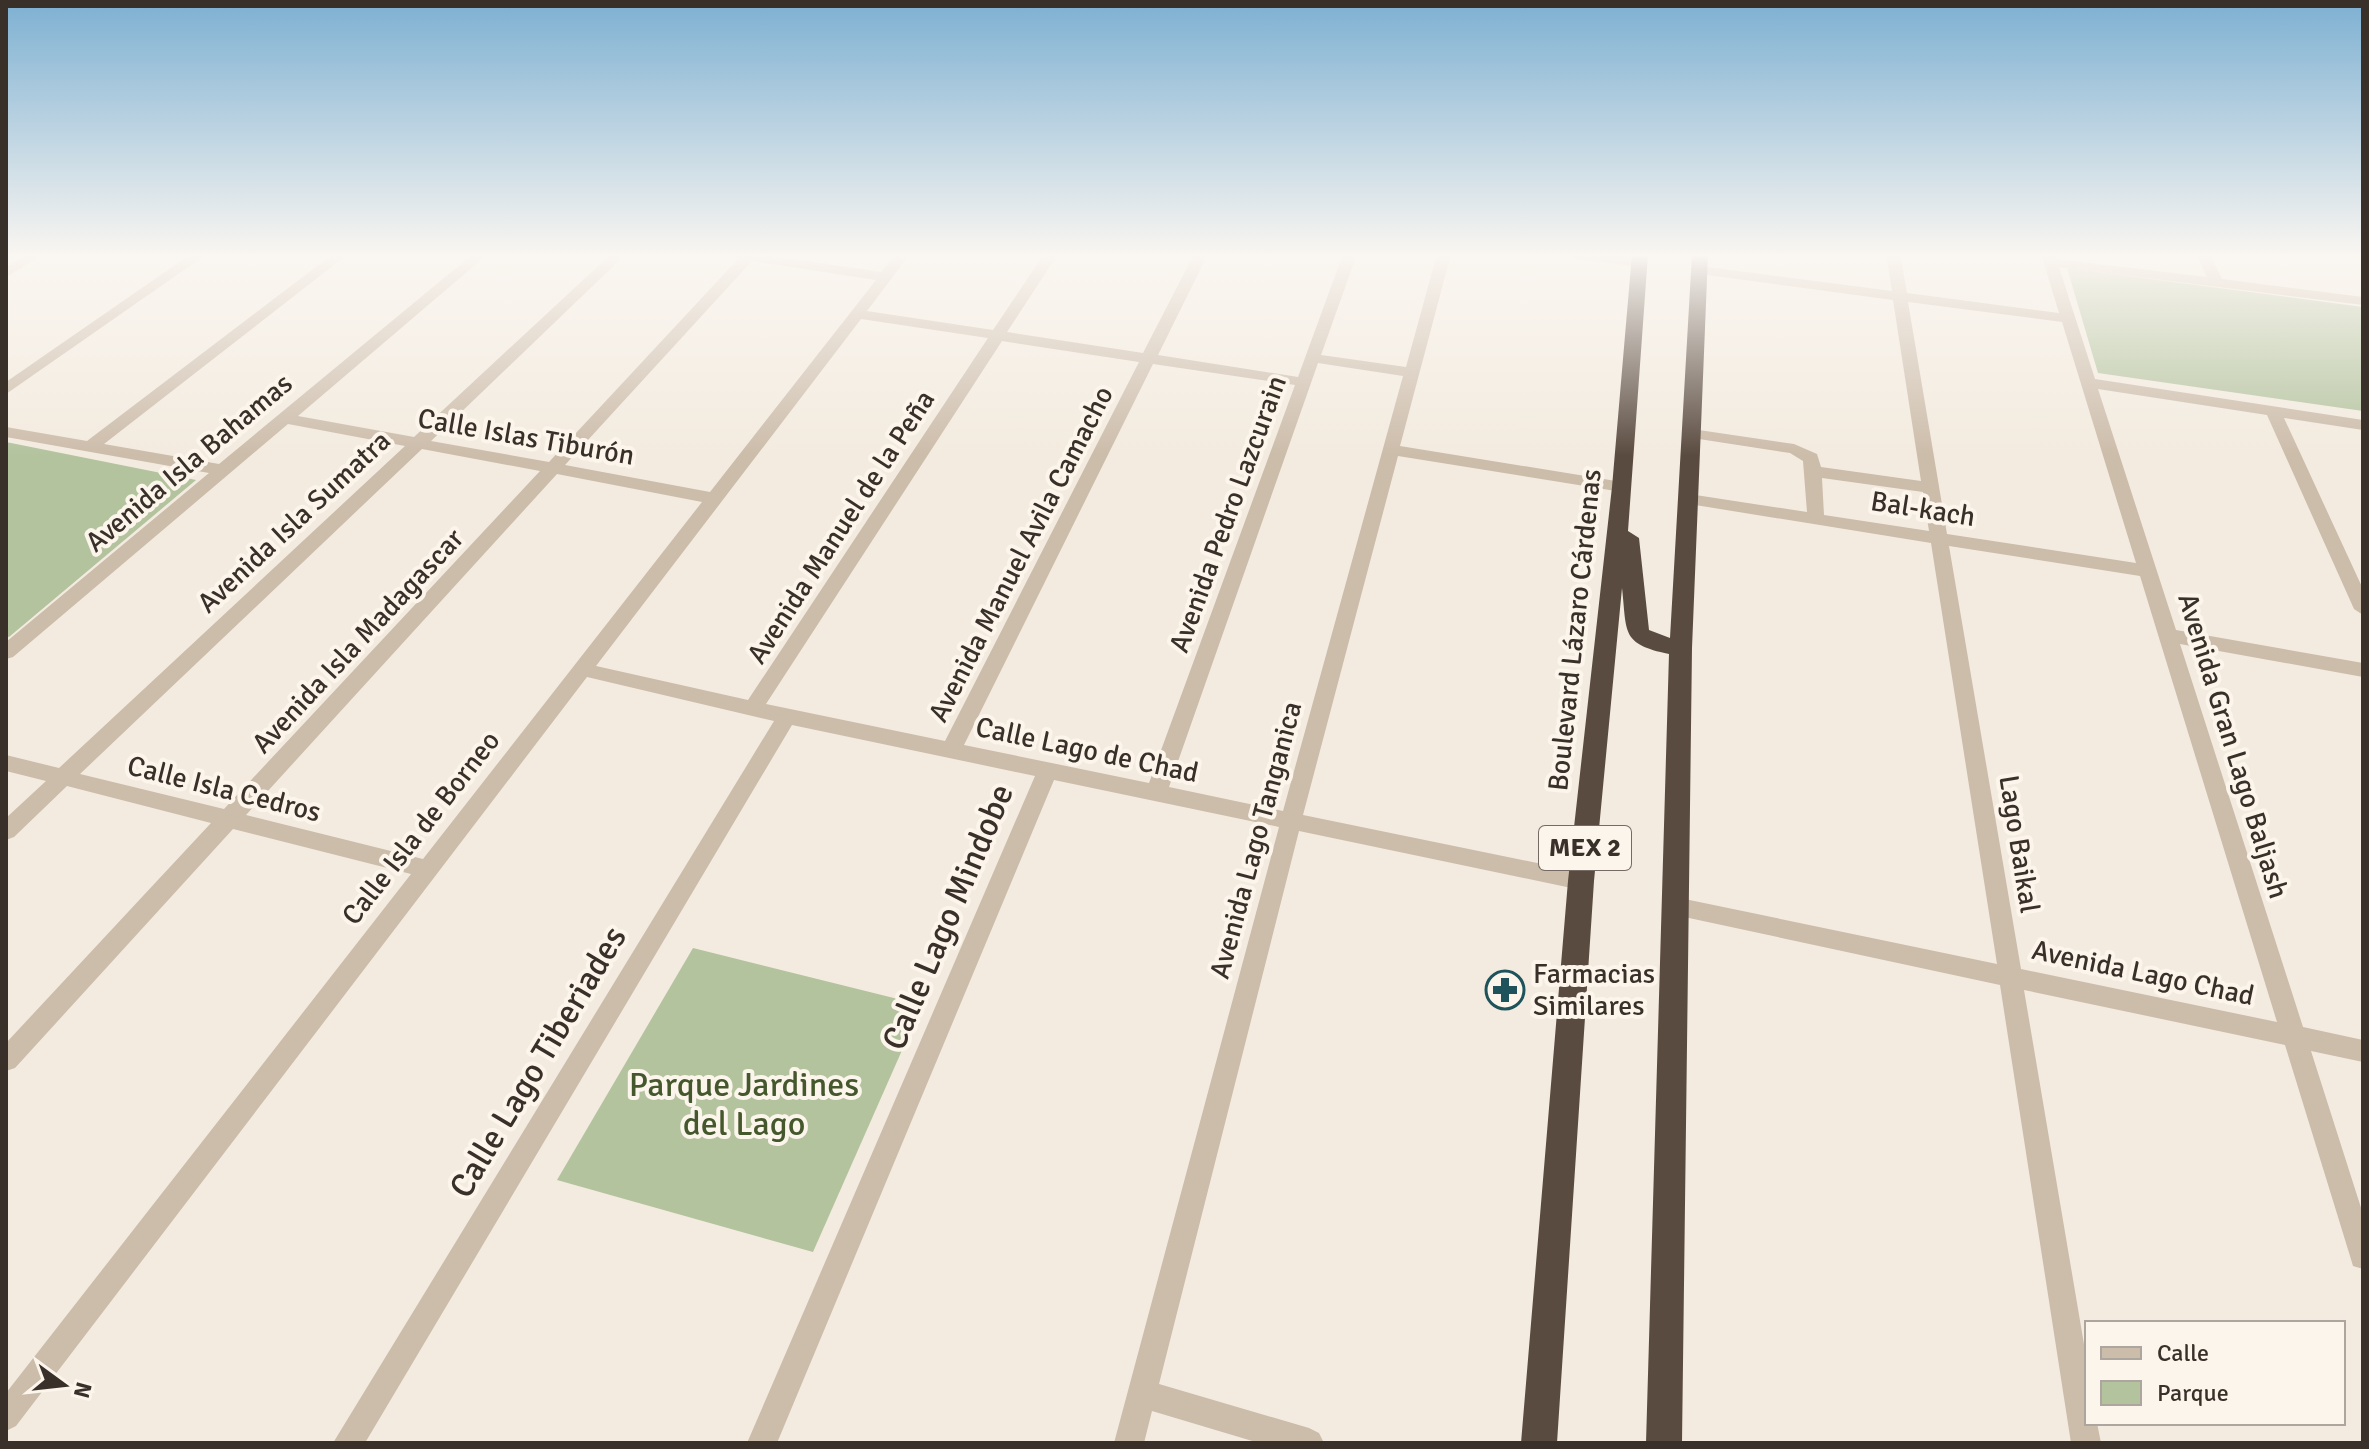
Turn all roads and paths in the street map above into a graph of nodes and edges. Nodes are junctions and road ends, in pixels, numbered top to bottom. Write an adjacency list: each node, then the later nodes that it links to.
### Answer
1 (103, 322): 22 (street)
2 (253, 322): 29 (street)
3 (399, 322): 24 (street, Avenida Isla Bahamas)
4 (547, 322): 28 (street, Avenida Isla Sumatra)
5 (682, 322): 31 (street, Avenida Isla Madagascar)
6 (851, 322): 36 (street, Calle Isla de Borneo)
7 (908, 322): 16 (street)
8 (1007, 322): 16 (street, Avenida Manuel de la Peña)
9 (1167, 322): 18 (street, Avenida Manuel Avila Camacho)
10 (1325, 322): 17 (street, Avenida Pedro Lazcurain)
11 (1426, 322): 19 (street, Avenida Lago Tanganica)
12 (1635, 322): 34 (highway, Boulevard Lázaro Cárdenas / MEX 2)
13 (1697, 322): 27 (highway)
14 (1903, 322): 35 (street, Lago Baikal)
15 (2070, 322): 21 (street, Avenida Gran Lago Baljash)
16 (998, 335): 18 (street); 48 (street, Avenida Manuel de la Peña)
17 (1312, 358): 19 (street); 20 (street, Avenida Pedro Lazcurain)
18 (1148, 359): 20 (street); 50 (street, Avenida Manuel Avila Camacho)
19 (1412, 373): 30 (street, Avenida Lago Tanganica)
20 (1303, 382): 54 (street, Avenida Pedro Lazcurain)
21 (2091, 383): 23 (street); 41 (street, Avenida Gran Lago Baljash)
22 (6, 389)
23 (2274, 413): 25 (street); 42 (street)
24 (283, 418): 28 (street, Calle Islas Tiburón); 32 (street, Avenida Isla Bahamas)
25 (2363, 425)
26 (6, 432): 29 (street)
27 (1692, 434): 33 (street); 37 (highway)
28 (418, 443): 31 (street, Calle Islas Tiburón); 53 (street, Avenida Isla Sumatra)
29 (92, 445): 32 (street)
30 (1392, 450): 34 (street); 56 (street, Avenida Lago Tanganica)
31 (556, 468): 36 (street, Calle Islas Tiburón); 55 (street, Avenida Isla Madagascar)
32 (222, 470): 45 (street, Avenida Isla Bahamas)
33 (1813, 471): 35 (street); 39 (street)
34 (1622, 487): 38 (highway, Boulevard Lázaro Cárdenas / MEX 2)
35 (1932, 488): 40 (street, Lago Baikal)
36 (712, 498): 46 (street, Calle Isla de Borneo)
37 (1689, 499): 39 (street, Bal-kach); 44 (highway)
38 (1618, 517): 44 (highway); 59 (highway, Boulevard Lázaro Cárdenas / MEX 2)
39 (1816, 518): 40 (street, Bal-kach)
40 (1941, 538): 41 (street, Bal-kach); 61 (street, Lago Baikal)
41 (2149, 571): 43 (street, Avenida Gran Lago Baljash)
42 (2363, 609)
43 (2171, 636): 47 (street); 62 (street, Avenida Gran Lago Baljash)
44 (1681, 648): 60 (highway)
45 (6, 652)
46 (581, 669): 48 (street, Calle Lago de Chad); 58 (street, Calle Isla de Borneo)
47 (2363, 670)
48 (753, 709): 49 (street, Calle Lago de Chad)
49 (787, 716): 50 (street, Calle Lago de Chad); 68 (street, Calle Lago Tiberiades)
50 (951, 750): 52 (street, Calle Lago de Chad)
51 (6, 763): 53 (street, Calle Isla Cedros)
52 (1048, 770): 54 (street, Calle Lago de Chad); 69 (street, Calle Lago Mindobe)
53 (64, 777): 55 (street, Calle Isla Cedros); 57 (street, Avenida Isla Sumatra)
54 (1156, 793): 56 (street, Calle Lago de Chad)
55 (231, 820): 58 (street, Calle Isla Cedros); 64 (street, Avenida Isla Madagascar)
56 (1291, 821): 59 (street, Calle Lago de Chad); 66 (street, Avenida Lago Tanganica)
57 (6, 831)
58 (428, 869): 67 (street, Calle Isla de Borneo)
59 (1581, 881): 72 (highway, Boulevard Lázaro Cárdenas / MEX 2)
60 (1675, 906): 61 (street, Avenida Lago Chad); 73 (highway)
61 (2009, 976): 62 (street, Avenida Lago Chad); 74 (street, Lago Baikal)
62 (2294, 1036): 63 (street, Avenida Lago Chad); 65 (street, Avenida Gran Lago Baljash)
63 (2363, 1051)
64 (6, 1060)
65 (2363, 1256)
66 (1142, 1394): 70 (street, Avenida Lago Tanganica); 71 (street)
67 (6, 1416)
68 (348, 1443)
69 (762, 1443)
70 (1129, 1443)
71 (1309, 1443)
72 (1539, 1443)
73 (1664, 1443)
74 (2086, 1443)

